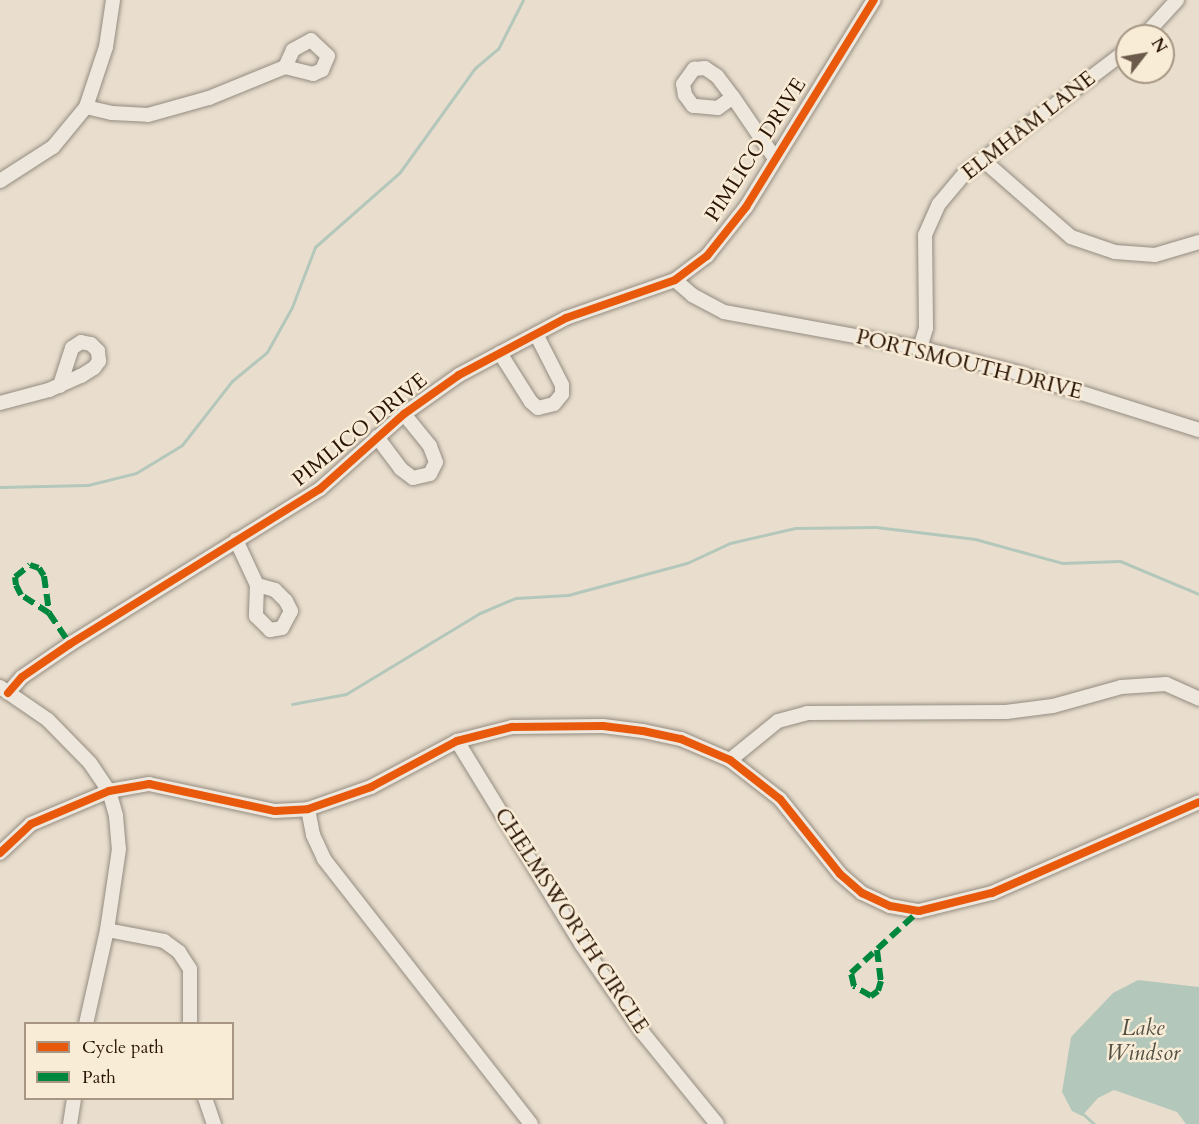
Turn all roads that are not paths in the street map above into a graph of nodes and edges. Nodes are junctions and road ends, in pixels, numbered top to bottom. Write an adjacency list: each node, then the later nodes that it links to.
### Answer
1 (113, 0): 8 (street)
2 (874, 0): 9 (street, PIMLICO DRIVE)
3 (1177, 0): 4 (street)
4 (1155, 24)
5 (1115, 59): 10 (street, ELMHAM LANE)
6 (285, 68): 8 (street)
7 (733, 97): 9 (street)
8 (86, 107): 11 (street)
9 (774, 157): 13 (street, PIMLICO DRIVE)
10 (983, 160): 12 (street); 15 (street, ELMHAM LANE)
11 (0, 181)
12 (1199, 242)
13 (675, 280): 14 (street, PIMLICO DRIVE); 15 (street, PORTSMOUTH DRIVE)
14 (536, 334): 16 (street, PIMLICO DRIVE); 16 (street)
15 (920, 348): 20 (street, PORTSMOUTH DRIVE)
16 (500, 353): 19 (street, PIMLICO DRIVE)
17 (60, 386): 18 (street)
18 (0, 403)
19 (404, 414): 21 (street, PIMLICO DRIVE); 21 (street)
20 (1199, 430)
21 (376, 437): 22 (street, PIMLICO DRIVE)
22 (236, 540): 23 (street); 24 (street, PIMLICO DRIVE)
23 (257, 585)
24 (4, 690): 28 (street)
25 (1199, 699): 27 (street)
26 (457, 741): 27 (street); 30 (street); 40 (street, CHELMSWORTH CIRCLE)
27 (730, 760): 29 (street)
28 (109, 791): 30 (street); 31 (street); 32 (street)
29 (1199, 802)
30 (308, 809): 39 (street)
31 (0, 853)
32 (107, 930): 33 (street); 34 (street)
33 (86, 1022)
34 (190, 1022)
35 (74, 1100): 38 (street)
36 (205, 1100): 37 (street)
37 (208, 1122)
38 (70, 1124)
39 (531, 1124)
40 (717, 1124)

